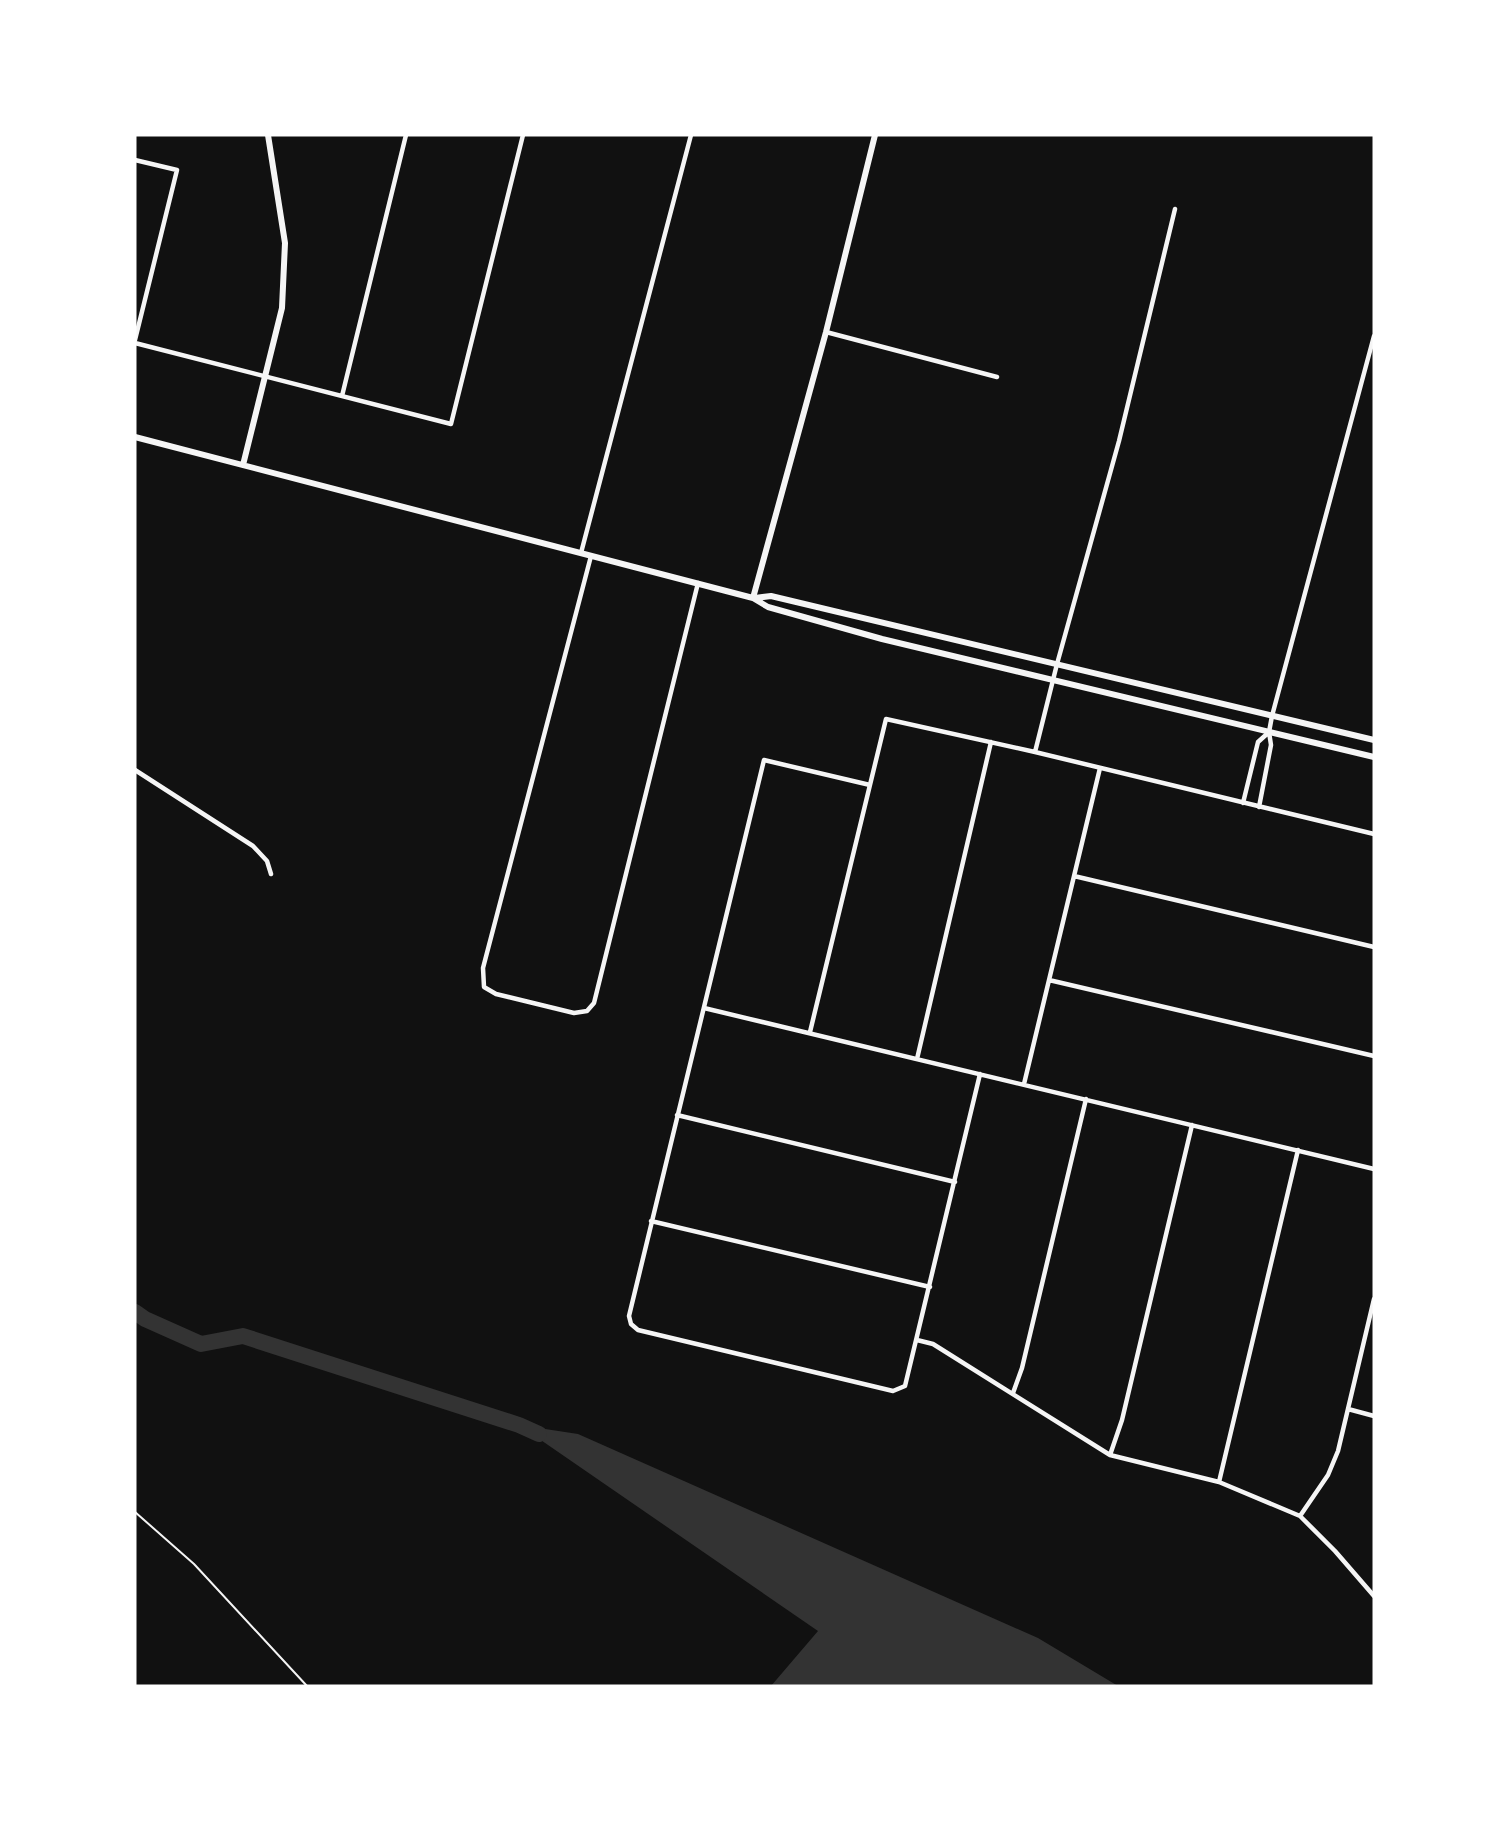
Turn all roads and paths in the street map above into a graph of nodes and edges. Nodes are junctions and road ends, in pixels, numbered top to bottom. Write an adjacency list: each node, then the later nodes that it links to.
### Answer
1 (268, 135): 11 (street)
2 (406, 135): 13 (street)
3 (523, 135): 13 (street)
4 (691, 135): 16 (street)
5 (875, 135): 8 (street)
6 (135, 160): 10 (street)
7 (1175, 209): 22 (street)
8 (826, 332): 12 (street); 19 (street)
9 (1374, 336): 26 (street)
10 (135, 342): 11 (street)
11 (266, 377): 13 (street); 15 (street)
12 (997, 377)
13 (342, 396)
14 (135, 437): 15 (street)
15 (243, 465): 16 (street)
16 (581, 553): 17 (street)
17 (591, 556): 18 (street); 18 (street)
18 (698, 583): 19 (street)
19 (753, 598): 20 (street); 21 (street)
20 (951, 639): 21 (street); 22 (street)
21 (948, 655): 23 (street)
22 (1057, 664): 23 (street); 24 (street)
23 (1053, 680): 25 (street); 30 (street)
24 (1207, 700): 25 (street); 26 (street)
25 (1202, 716): 27 (street)
26 (1272, 716): 27 (street); 28 (street)
27 (1269, 732): 31 (street); 35 (street); 36 (street)
28 (1374, 740)
29 (991, 742): 30 (street); 34 (street); 45 (street)
30 (1035, 752): 32 (street)
31 (1374, 757)
32 (1100, 768): 35 (street); 39 (street)
33 (135, 770): 38 (street)
34 (870, 785): 42 (street); 43 (street)
35 (1243, 803): 36 (street)
36 (1259, 807): 37 (street)
37 (1374, 834)
38 (271, 874)
39 (1074, 876): 40 (street); 41 (street)
40 (1374, 947)
41 (1049, 980): 44 (street); 47 (street)
42 (704, 1008): 43 (street); 49 (street)
43 (810, 1032): 45 (street)
44 (1374, 1056)
45 (917, 1059): 46 (street)
46 (980, 1074): 47 (street); 53 (street)
47 (1024, 1084): 48 (street)
48 (1086, 1100): 50 (street); 58 (street)
49 (677, 1115): 53 (street); 54 (street)
50 (1192, 1125): 51 (street); 61 (street)
51 (1298, 1150): 52 (street); 62 (street)
52 (1374, 1169)
53 (955, 1182): 55 (street)
54 (651, 1221): 55 (street); 57 (street)
55 (930, 1287): 57 (street)
56 (1374, 1299): 59 (street)
57 (917, 1340): 58 (street)
58 (1013, 1393): 61 (street)
59 (1348, 1409): 60 (street); 64 (street)
60 (1374, 1416)
61 (1110, 1455): 62 (street)
62 (1219, 1482): 64 (street)
63 (135, 1512): 66 (path)
64 (1300, 1516): 65 (street)
65 (1374, 1594)
66 (307, 1686)

